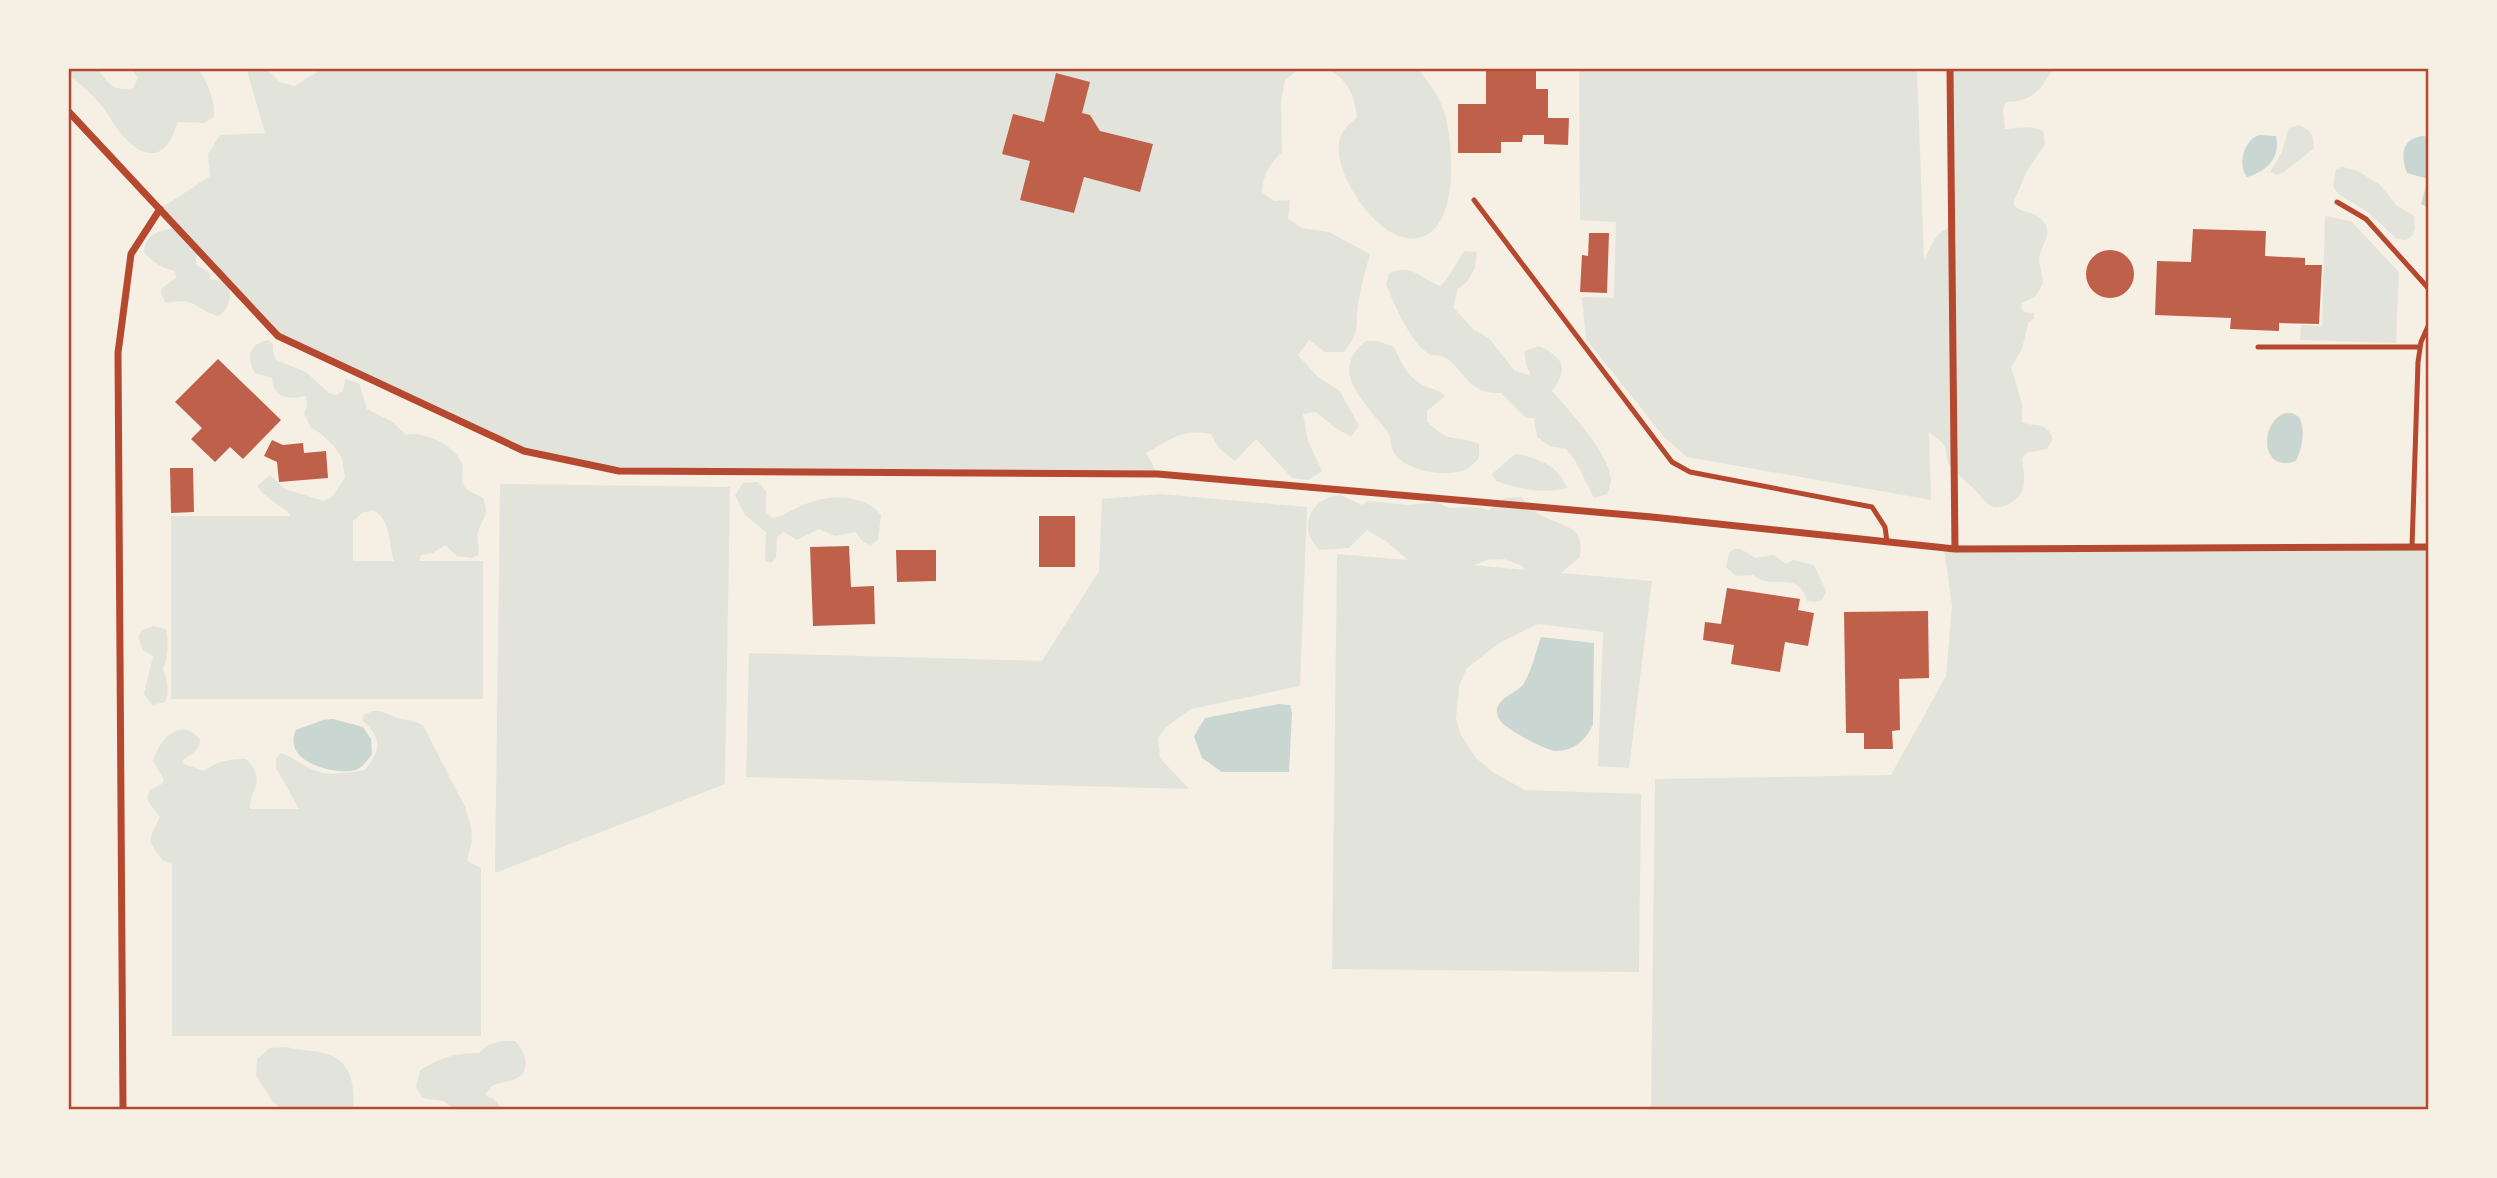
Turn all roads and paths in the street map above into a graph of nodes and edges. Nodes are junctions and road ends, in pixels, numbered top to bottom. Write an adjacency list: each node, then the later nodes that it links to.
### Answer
1 (1950, 68): 13 (street)
2 (68, 111): 5 (street)
3 (1474, 200): 10 (lane)
4 (2337, 202): 6 (lane)
5 (160, 209): 10 (street); 14 (street)
6 (2429, 289)
7 (2429, 324): 9 (lane)
8 (2258, 347): 9 (lane)
9 (2420, 347): 11 (lane)
10 (1887, 542): 13 (street)
11 (2412, 547): 12 (street); 13 (street)
12 (2429, 547)
13 (1955, 549)
14 (123, 1110)

